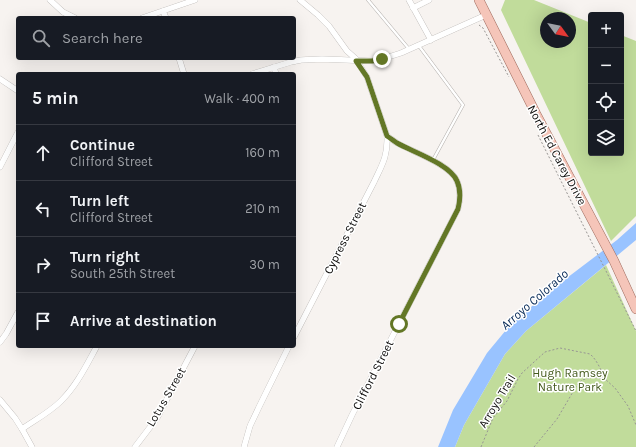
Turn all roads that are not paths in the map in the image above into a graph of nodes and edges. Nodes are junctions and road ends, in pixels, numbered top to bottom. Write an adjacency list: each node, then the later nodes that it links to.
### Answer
1 (50, 0): 11 (street)
2 (195, 0): 9 (street)
3 (300, 0): 18 (street)
4 (368, 0): 16 (lane)
5 (409, 0): 8 (street)
6 (429, 0): 8 (street)
7 (479, 0): 10 (main road, North Ed Carey Drive)
8 (413, 8): 14 (street)
9 (163, 11): 12 (street); 13 (street)
10 (486, 15): 14 (street); 29 (main road, North Ed Carey Drive)
11 (71, 16)
12 (148, 16)
13 (165, 16)
14 (430, 40): 15 (street)
15 (418, 46): 16 (street); 27 (lane)
16 (409, 50): 18 (street)
17 (180, 60): 20 (street)
18 (356, 61): 19 (street); 26 (street)
19 (274, 67): 21 (street); 22 (street)
20 (183, 72)
21 (258, 72)
22 (275, 72)
23 (0, 79): 24 (street)
24 (16, 90)
25 (16, 136): 28 (street)
26 (387, 136): 27 (street, Clifford Street); 31 (street, Cypress Street)
27 (433, 160): 41 (street, Clifford Street)
28 (0, 167)
29 (636, 310)
30 (16, 316): 32 (street)
31 (296, 333)
32 (0, 342)
33 (96, 348): 37 (street)
34 (194, 348): 39 (street, Lotus Street)
35 (288, 348): 40 (street)
36 (0, 400): 37 (street)
37 (22, 428): 38 (street)
38 (32, 447)
39 (135, 447)
40 (244, 447)
41 (337, 447)

